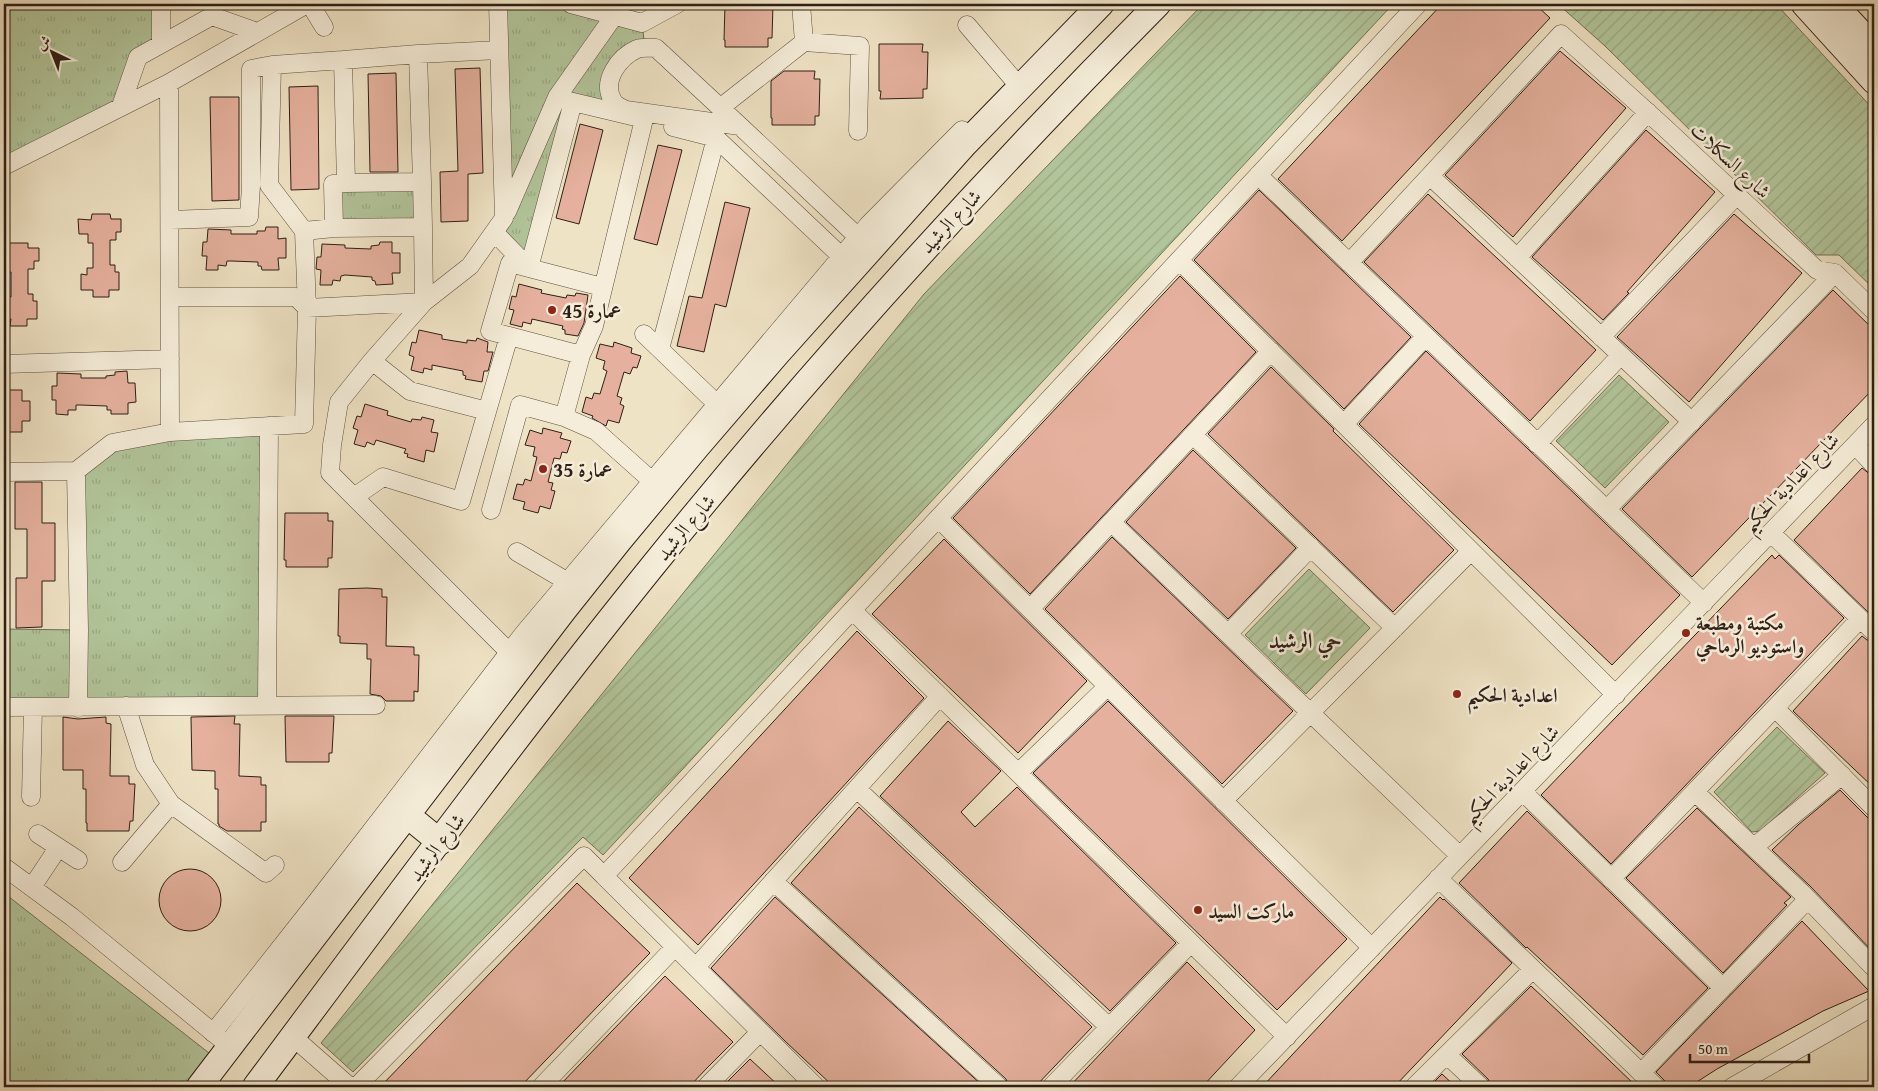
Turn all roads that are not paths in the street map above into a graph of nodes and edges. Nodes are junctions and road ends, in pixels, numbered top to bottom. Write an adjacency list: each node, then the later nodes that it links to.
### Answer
1 (161, 4): 19 (street)
2 (309, 4): 16 (street); 17 (street)
3 (498, 4): 22 (street)
4 (571, 4): 13 (street)
5 (677, 4): 14 (street)
6 (801, 4): 18 (street)
7 (1088, 4): 26 (street)
8 (1101, 4): 125 (street, شارع الرشيد)
9 (1158, 4): 127 (street, شارع الرشيد)
10 (1418, 4): 38 (street)
11 (1804, 4): 27 (street)
12 (1834, 4): 20 (street)
13 (615, 10): 14 (street); 29 (street)
14 (642, 23): 21 (street)
15 (968, 25): 26 (street)
16 (324, 27)
17 (257, 32): 19 (street); 28 (street)
18 (804, 42): 31 (street); 35 (street)
19 (161, 44): 30 (street)
20 (1874, 47)
21 (645, 48): 31 (street); 34 (street)
22 (499, 50): 23 (street); 43 (street)
23 (418, 54): 24 (street); 40 (street)
24 (343, 60): 25 (street); 41 (street)
25 (272, 65): 44 (street); 47 (street)
26 (1013, 78): 49 (street)
27 (1874, 81)
28 (169, 83): 30 (street); 44 (street)
29 (565, 100): 33 (street); 43 (street); 54 (street)
30 (121, 106): 37 (street)
31 (720, 108): 34 (street)
32 (1648, 112): 39 (street, شارع السكلات); 42 (street, شارع السكلات); 51 (street)
33 (644, 119): 36 (street); 56 (street)
34 (740, 126): 49 (street)
35 (858, 131)
36 (716, 138): 50 (street); 65 (street)
37 (4, 166)
38 (1258, 175): 52 (street); 53 (street)
39 (1430, 176): 51 (street); 53 (street)
40 (422, 182): 41 (street); 45 (street)
41 (346, 183): 46 (street)
42 (1737, 195): 55 (street, شارع السكلات); 64 (street)
43 (504, 218): 48 (street)
44 (170, 220): 57 (street)
45 (422, 227): 46 (street); 58 (street)
46 (334, 228): 47 (street)
47 (304, 231): 59 (street)
48 (494, 232): 54 (street); 58 (street)
49 (858, 237): 50 (street)
50 (842, 256): 72 (street)
51 (1517, 258): 64 (street)
52 (1179, 260): 66 (street); 90 (street)
53 (1349, 263): 63 (street)
54 (529, 268): 56 (street); 62 (street)
55 (1835, 273): 60 (street, شارع السكلات); 75 (street)
56 (602, 287): 67 (street)
57 (170, 297): 59 (street); 69 (street)
58 (424, 302): 59 (street); 70 (street)
59 (307, 308): 78 (street)
60 (1874, 311)
61 (644, 334): 65 (street)
62 (509, 336): 67 (street); 73 (street)
63 (1426, 336): 76 (street); 81 (street)
64 (1601, 337): 68 (street)
65 (660, 349): 72 (street)
66 (1271, 351): 76 (street); 80 (street)
67 (581, 355): 74 (street)
68 (1620, 355): 75 (street); 81 (street)
69 (170, 359): 71 (street); 79 (street)
70 (372, 361): 73 (street); 87 (street)
71 (4, 364)
72 (717, 404): 86 (street)
73 (487, 411): 87 (street)
74 (564, 417): 86 (street); 89 (street)
75 (1692, 422): 88 (street)
76 (1344, 424): 94 (street)
77 (1874, 425): 82 (street, شارع اعدادية الحكيم)
78 (269, 426): 79 (street); 109 (street)
79 (170, 432): 84 (street)
80 (1193, 435): 91 (street); 93 (street)
81 (1537, 444): 88 (street)
82 (1854, 445): 83 (street); 92 (street, شارع اعدادية الحكيم)
83 (1874, 465)
84 (76, 471): 85 (street); 113 (street)
85 (4, 472)
86 (652, 481): 96 (street)
87 (354, 497): 104 (street)
88 (1608, 509): 97 (street)
89 (491, 510)
90 (938, 518): 98 (street); 99 (street)
91 (1111, 522): 98 (street); 103 (street)
92 (1771, 533): 97 (street, شارع اعدادية الحكيم); 100 (street)
93 (1311, 547): 101 (street); 103 (street)
94 (1471, 551): 101 (street); 106 (street)
95 (517, 552): 96 (street)
96 (568, 582): 104 (street)
97 (1704, 603): 106 (street, شارع اعدادية الحكيم)
98 (1030, 609): 105 (street)
99 (852, 610): 107 (street); 135 (street)
100 (1860, 619): 102 (street); 114 (street)
101 (1395, 628): 115 (street)
102 (1874, 632)
103 (1228, 634): 115 (street)
104 (508, 652): 153 (street)
105 (1108, 686): 116 (street); 122 (street)
106 (1616, 695): 119 (street, شارع اعدادية الحكيم)
107 (940, 696): 116 (street); 118 (street)
108 (376, 704): 109 (street)
109 (267, 705): 110 (street)
110 (126, 706): 113 (street); 123 (street)
111 (4, 707): 112 (street)
112 (33, 707): 113 (street); 121 (street)
113 (78, 708)
114 (1775, 708): 117 (street); 120 (street)
115 (1310, 713): 122 (street); 130 (street)
116 (1018, 773): 141 (street)
117 (1842, 775): 124 (street); 128 (street)
118 (857, 789): 138 (street); 149 (street)
119 (1523, 792): 130 (street, شارع اعدادية الحكيم); 137 (street)
120 (1695, 792): 128 (street); 137 (street)
121 (31, 797)
122 (1224, 801): 143 (street)
123 (171, 804): 132 (street); 133 (street)
124 (1874, 808)
125 (407, 815): 127 (street); 153 (street, شارع الرشيد)
126 (38, 834): 129 (street)
127 (440, 842): 151 (street, شارع الرشيد)
128 (1754, 847): 140 (street)
129 (58, 848): 131 (street); 139 (street)
130 (1460, 856): 136 (street, شارع اعدادية الحكيم)
131 (78, 860)
132 (122, 862)
133 (275, 864)
134 (4, 867): 139 (street)
135 (604, 876): 142 (street); 159 (street)
136 (1438, 878): 143 (street, شارع اعدادية الحكيم); 146 (street)
137 (1611, 879): 147 (street)
138 (774, 881): 144 (street); 163 (street)
139 (32, 888): 153 (street)
140 (1808, 899): 145 (street); 147 (street)
141 (1191, 943): 149 (street); 152 (street)
142 (675, 947): 144 (street); 160 (street)
143 (1372, 948): 152 (street, شارع اعدادية الحكيم)
144 (696, 967): 150 (street)
145 (1874, 968)
146 (1533, 969): 154 (street); 155 (street)
147 (1723, 988): 155 (street)
148 (1874, 1006): 169 (street)
149 (1109, 1027): 164 (street)
150 (760, 1032): 161 (street); 162 (street)
151 (293, 1037): 157 (street, شارع الرشيد); 158 (street)
152 (1287, 1037): 165 (street, شارع اعدادية الحكيم)
153 (222, 1039): 156 (street, شارع الرشيد)
154 (1447, 1054): 166 (street); 167 (street)
155 (1641, 1073): 168 (street)
156 (199, 1087)
157 (255, 1087)
158 (350, 1087)
159 (356, 1087)
160 (541, 1087)
161 (706, 1087)
162 (816, 1087)
163 (999, 1087)
164 (1052, 1087)
165 (1238, 1087)
166 (1414, 1087)
167 (1481, 1087)
168 (1656, 1087)
169 (1732, 1087)

